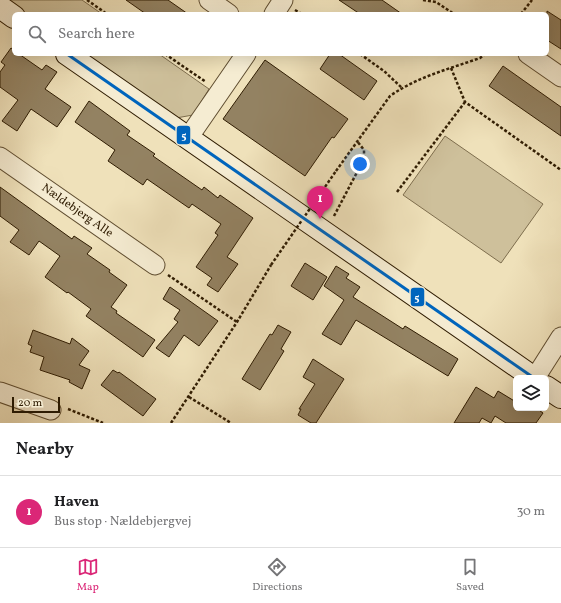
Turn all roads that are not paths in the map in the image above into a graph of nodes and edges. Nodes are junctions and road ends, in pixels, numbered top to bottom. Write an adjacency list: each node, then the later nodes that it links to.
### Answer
1 (209, 0): 4 (street)
2 (283, 0): 5 (street)
3 (0, 7): 6 (street)
4 (226, 12)
5 (275, 12)
6 (12, 16)
7 (70, 56): 11 (street)
8 (245, 56): 11 (street)
9 (531, 56): 10 (street)
10 (561, 77)
11 (188, 138): 15 (street)
12 (0, 157): 13 (street, Nældebjerg Alle)
13 (155, 265)
14 (561, 337): 16 (street)
15 (530, 375)
16 (536, 375)
17 (549, 388): 19 (street)
18 (0, 392): 20 (street)
19 (561, 397)
20 (51, 410)

